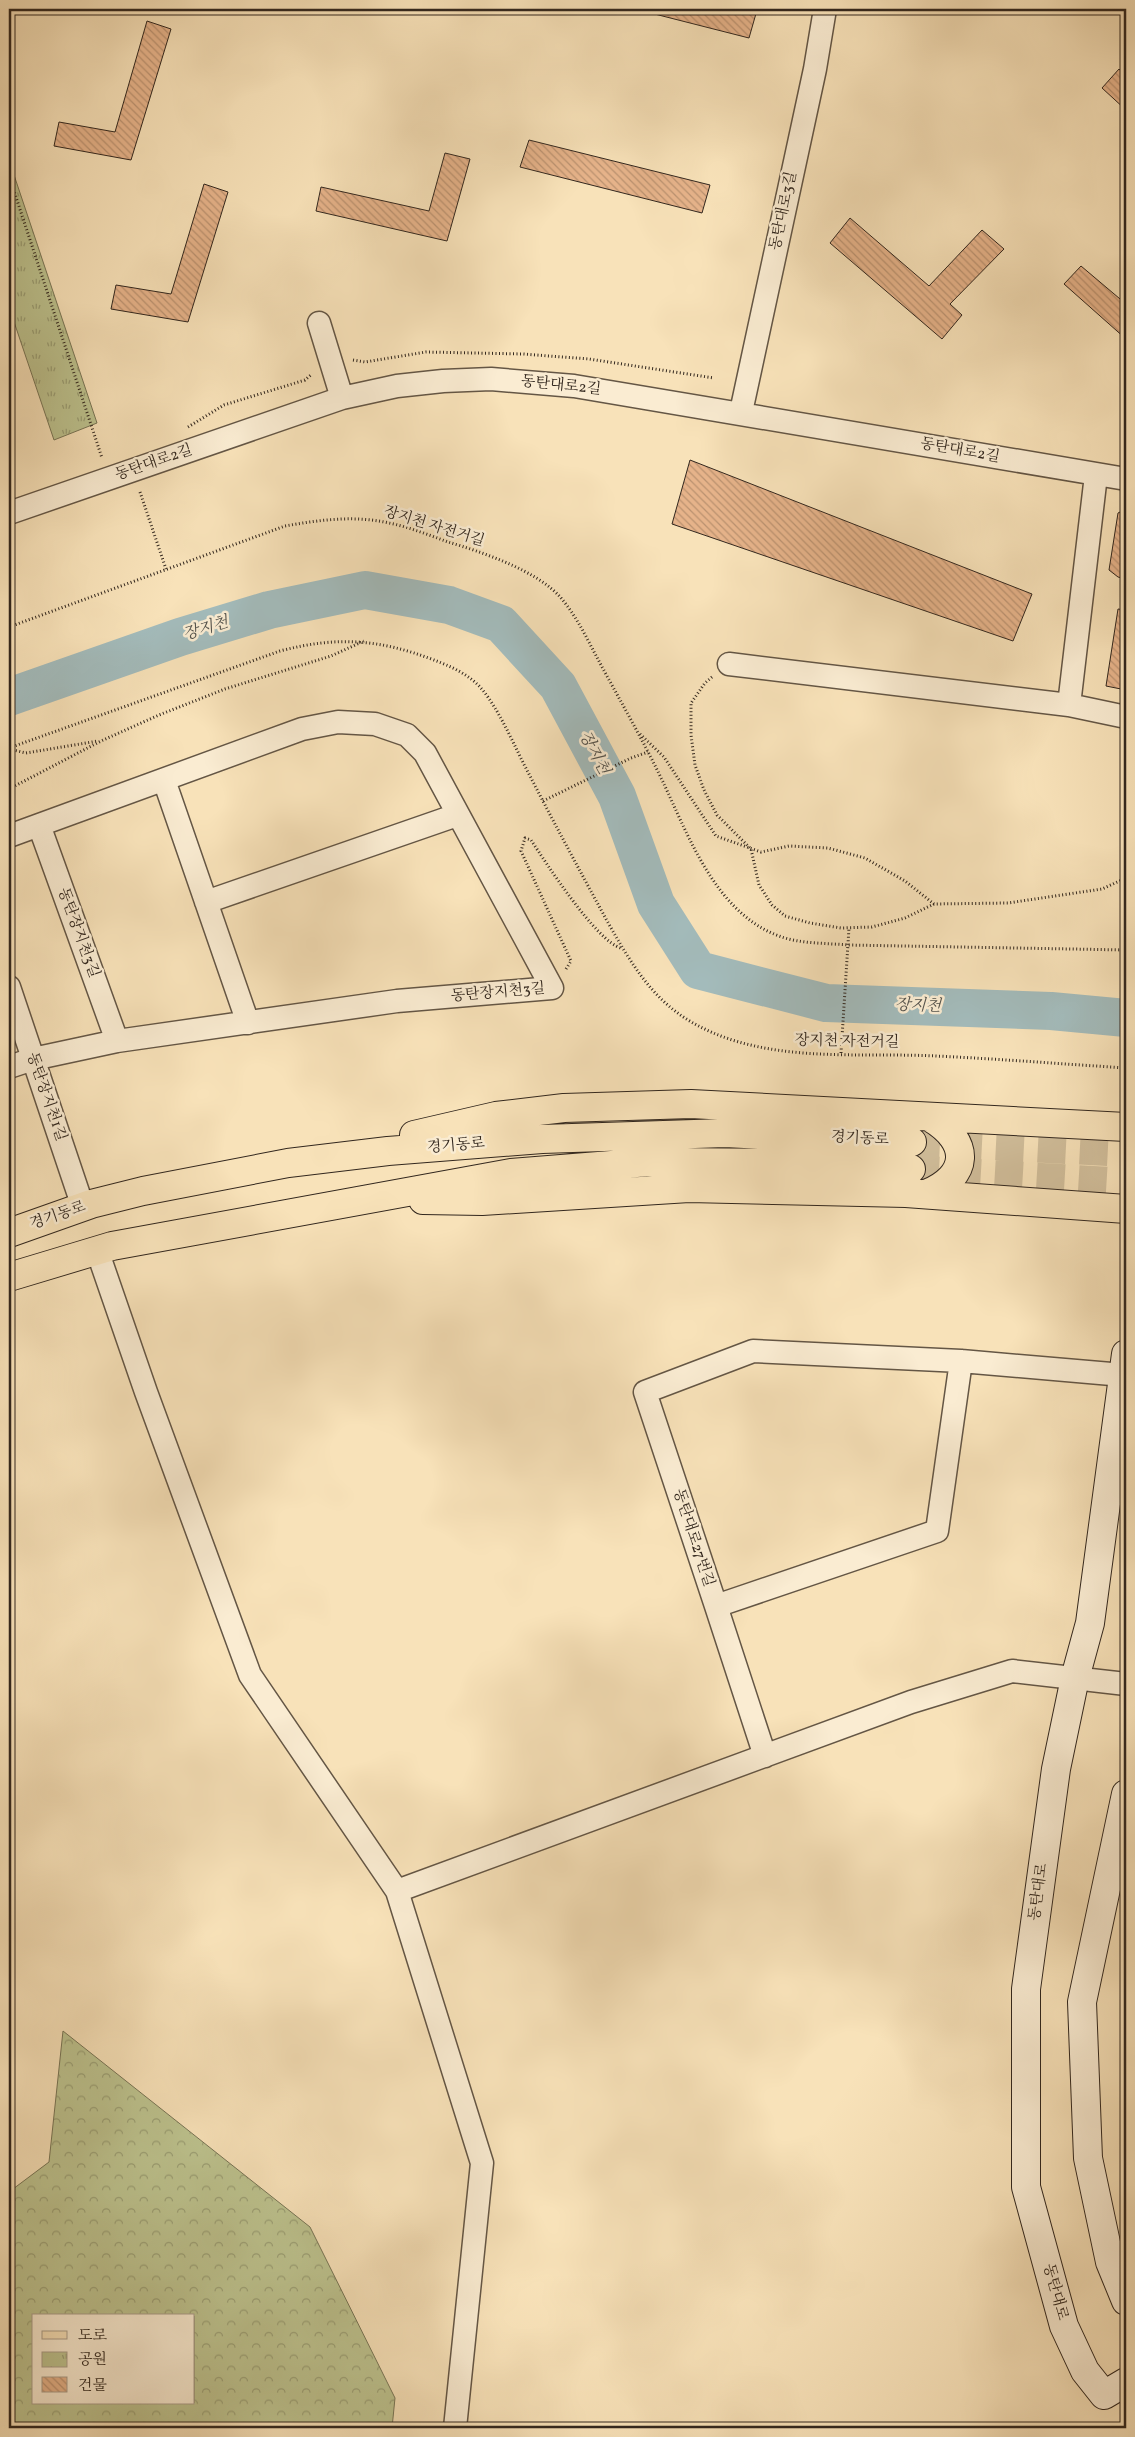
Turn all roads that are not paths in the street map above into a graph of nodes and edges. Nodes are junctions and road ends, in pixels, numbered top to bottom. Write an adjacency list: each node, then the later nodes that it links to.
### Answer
1 (825, 9): 4 (street, 동탄대로3길)
2 (319, 323): 3 (street)
3 (342, 398): 4 (street, 동탄대로2길); 7 (street, 동탄대로2길)
4 (741, 412): 5 (street, 동탄대로2길)
5 (1096, 475): 6 (street, 동탄대로2길); 9 (street)
6 (1126, 479)
7 (9, 513)
8 (729, 664): 9 (street)
9 (1069, 705): 10 (street)
10 (1126, 717)
11 (164, 780): 12 (street, 동탄장지천3길); 13 (street, 동탄장지천3길); 15 (street)
12 (457, 815): 15 (street); 17 (street, 동탄장지천3길)
13 (39, 824): 14 (street, 동탄장지천3길); 18 (street, 동탄장지천3길)
14 (9, 836)
15 (206, 902): 17 (street)
16 (9, 987): 19 (street, 동탄장지천1길)
17 (248, 1023): 18 (street, 동탄장지천3길)
18 (117, 1041): 19 (street, 동탄장지천3길)
19 (33, 1059): 20 (street, 동탄장지천3길); 28 (street, 동탄장지천1길)
20 (9, 1067)
21 (930, 1118): 22 (main road); 24 (main road); 26 (main road)
22 (1126, 1127)
23 (912, 1142): 24 (main road, 경기동로)
24 (288, 1163): 28 (main road, 경기동로)
25 (911, 1169): 27 (main road, 경기동로)
26 (926, 1194): 27 (main road); 29 (main road)
27 (366, 1198): 31 (main road, 경기동로)
28 (83, 1207): 30 (main road, 경기동로)
29 (1126, 1209)
30 (9, 1233)
31 (97, 1250): 32 (main road, 경기동로); 40 (street)
32 (9, 1277)
33 (961, 1360): 34 (street, 동탄대로27번길); 35 (street, 동탄대로27번길); 35 (street, 동탄대로27번길)
34 (1125, 1364): 36 (main road, 동탄대로)
35 (716, 1606): 38 (street)
36 (1075, 1678): 37 (street); 38 (street); 42 (main road, 동탄대로)
37 (1126, 1684)
38 (765, 1756): 40 (street)
39 (1126, 1794): 41 (main road)
40 (398, 1891): 43 (street)
41 (1126, 2301)
42 (1126, 2382)
43 (456, 2428)

